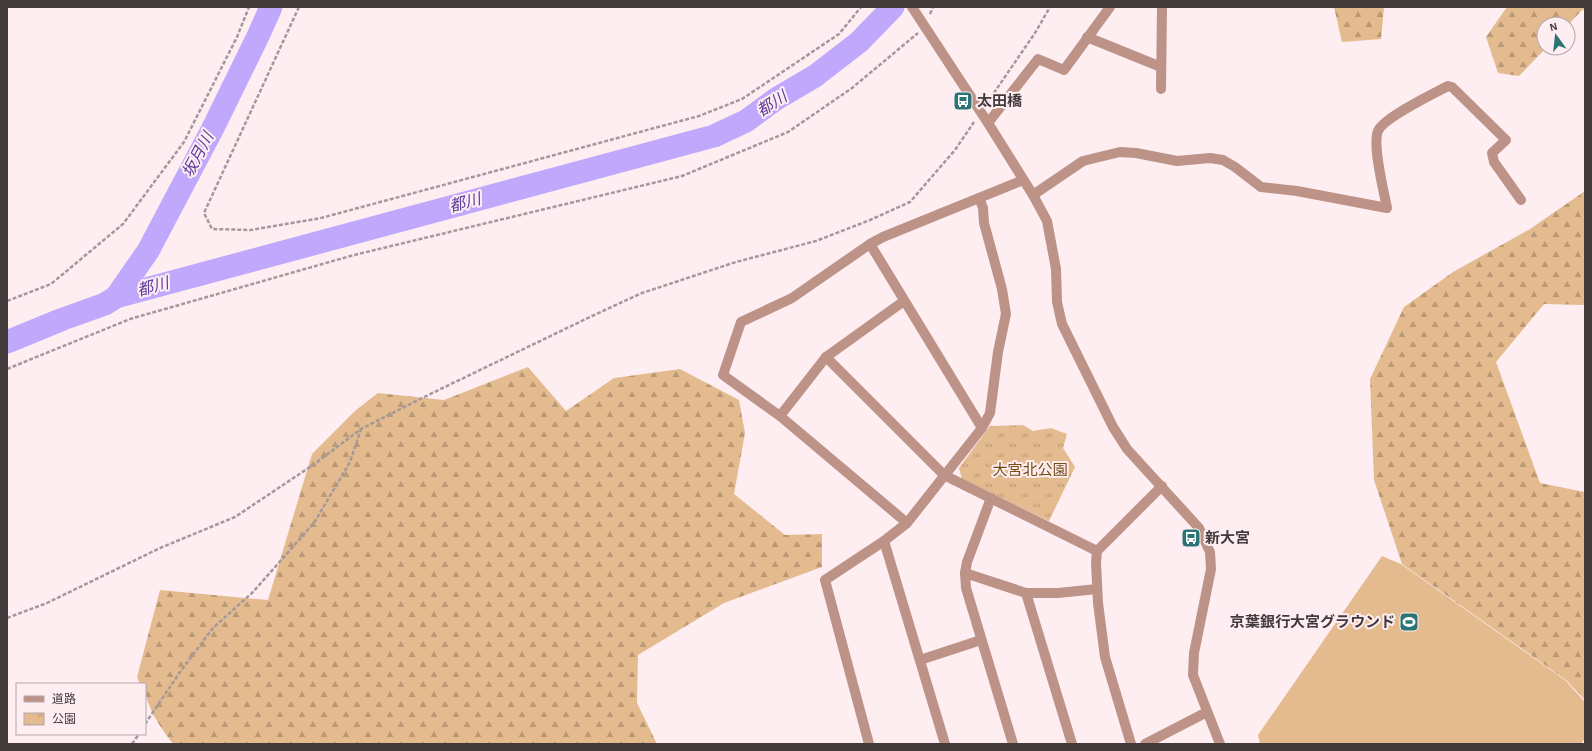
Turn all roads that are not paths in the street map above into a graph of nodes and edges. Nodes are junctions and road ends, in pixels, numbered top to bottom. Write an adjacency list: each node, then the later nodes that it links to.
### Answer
1 (912, 7): 7 (street)
2 (1110, 7): 4 (street)
3 (1162, 7): 5 (street)
4 (1087, 37): 5 (street); 7 (street)
5 (1161, 67): 6 (street)
6 (1160, 89)
7 (988, 123): 8 (street)
8 (1023, 180): 9 (street); 10 (street)
9 (1033, 195): 11 (street); 18 (street)
10 (979, 198): 12 (street); 16 (street)
11 (1522, 200)
12 (870, 244): 13 (street); 15 (street)
13 (904, 301): 14 (street); 16 (street)
14 (826, 358): 15 (street); 17 (street)
15 (780, 416): 20 (street)
16 (982, 428): 17 (street)
17 (944, 475): 19 (street); 20 (street)
18 (1162, 486): 22 (street); 28 (street)
19 (991, 498): 22 (street); 23 (street)
20 (906, 523): 21 (street)
21 (884, 541): 27 (street); 29 (street)
22 (1096, 551): 24 (street)
23 (965, 573): 25 (street); 26 (street)
24 (1097, 589): 25 (street); 33 (street)
25 (1026, 593): 32 (street)
26 (982, 640): 27 (street); 31 (street)
27 (920, 660): 30 (street)
28 (1207, 712): 34 (street); 35 (street)
29 (869, 744)
30 (945, 744)
31 (1013, 744)
32 (1072, 744)
33 (1131, 744)
34 (1145, 744)
35 (1220, 744)

